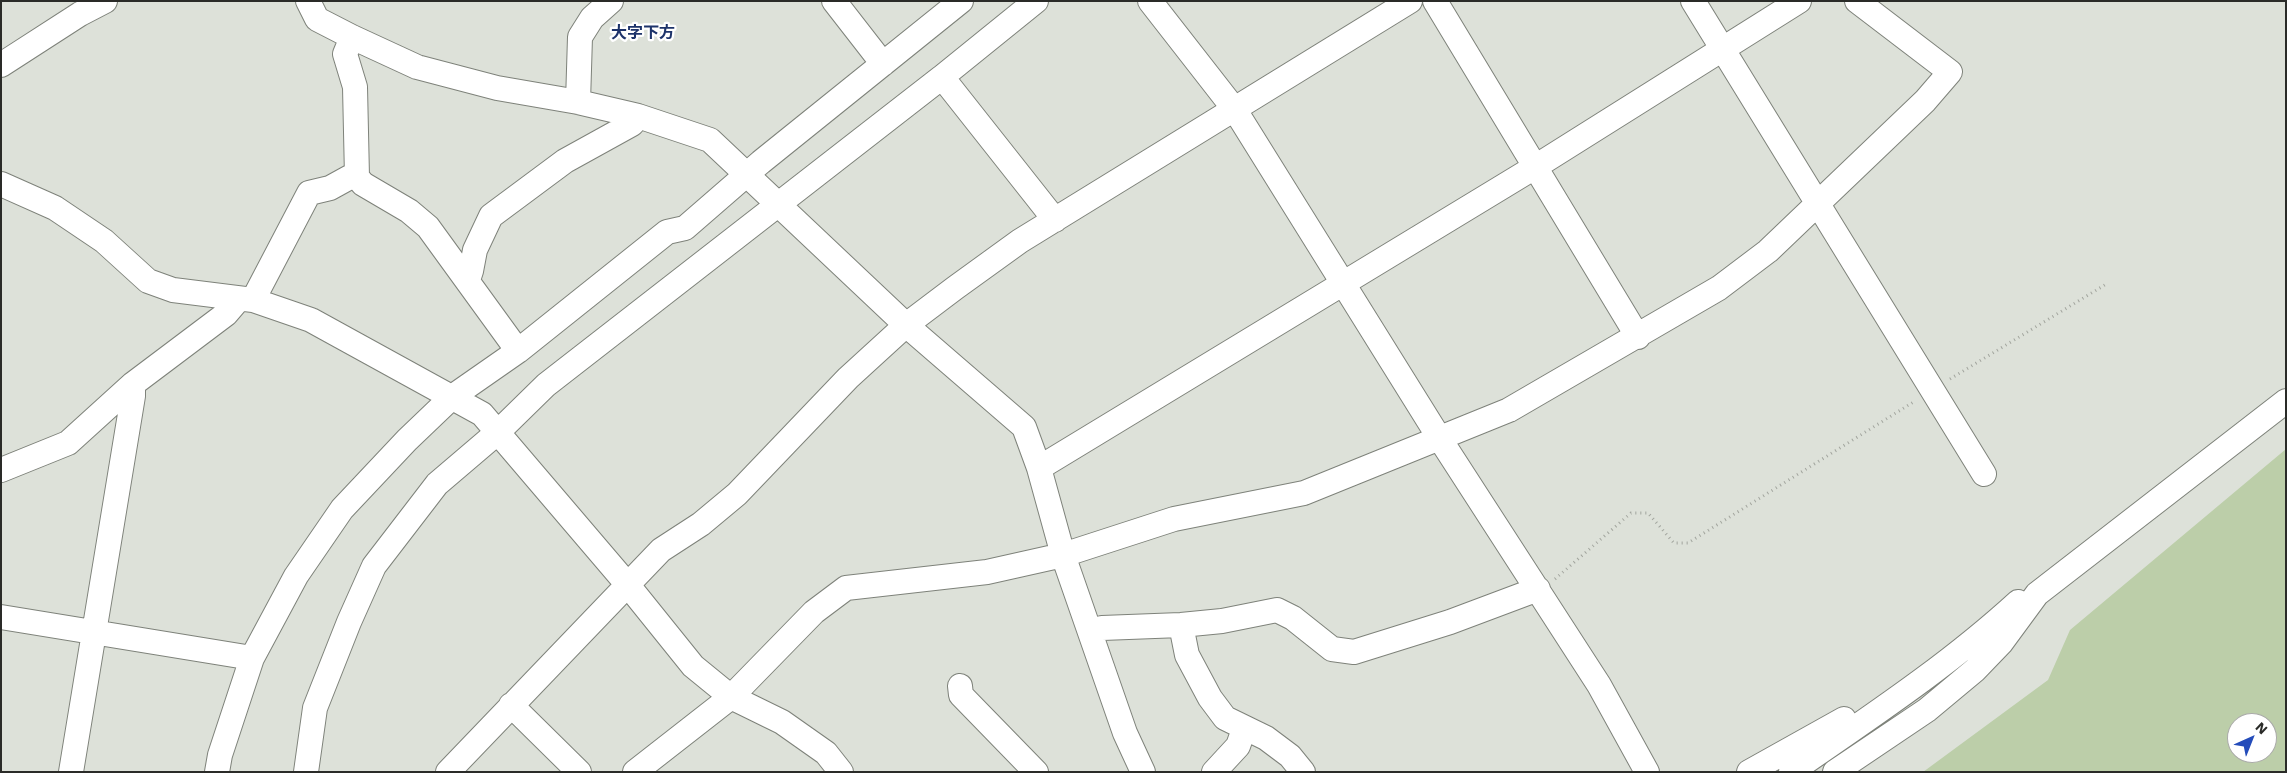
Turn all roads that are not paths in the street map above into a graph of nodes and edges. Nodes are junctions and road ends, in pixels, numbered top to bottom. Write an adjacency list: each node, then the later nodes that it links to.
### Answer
1 (105, 1): 16 (street)
2 (308, 1): 13 (street)
3 (611, 1): 18 (street)
4 (834, 1): 15 (street)
5 (961, 1): 15 (street)
6 (1036, 1): 17 (street)
7 (1150, 1): 19 (street)
8 (1410, 1): 19 (street)
9 (1436, 1): 21 (street)
10 (1693, 1): 14 (street)
11 (1799, 1): 14 (street)
12 (1857, 1): 25 (street)
13 (352, 37): 18 (street); 23 (street)
14 (1723, 50): 21 (street); 25 (street)
15 (883, 64): 22 (street)
16 (1, 65)
17 (942, 77): 26 (street); 27 (street)
18 (578, 102): 20 (street)
19 (1235, 110): 27 (street); 29 (street)
20 (638, 116): 22 (street); 28 (street)
21 (1534, 167): 29 (street); 32 (street)
22 (748, 175): 26 (street); 33 (street)
23 (357, 177): 28 (street); 30 (street)
24 (1, 184): 30 (street)
25 (1818, 202): 32 (street); 41 (street)
26 (778, 204): 31 (street); 37 (street)
27 (1054, 220): 31 (street)
28 (468, 280): 33 (street)
29 (1343, 284): 38 (street); 39 (street)
30 (246, 300): 34 (street); 35 (street)
31 (906, 326): 39 (street); 43 (street)
32 (1638, 337): 38 (street)
33 (518, 351): 35 (street)
34 (133, 384): 40 (street); 48 (street)
35 (452, 397): 37 (street); 50 (street)
36 (2286, 401): 45 (street)
37 (498, 432): 43 (street); 58 (street)
38 (1440, 439): 42 (street); 44 (street)
39 (1039, 468): 42 (street)
40 (1, 470)
41 (1984, 474)
42 (1063, 555): 49 (street); 52 (street)
43 (627, 584): 52 (street); 53 (street)
44 (1538, 589): 47 (street); 67 (street)
45 (2038, 594): 54 (street); 70 (street)
46 (1, 617): 48 (street)
47 (1181, 625): 49 (street); 55 (street)
48 (95, 632): 50 (street); 56 (street)
49 (1090, 632): 64 (street)
50 (252, 658): 57 (street)
51 (960, 686): 63 (street)
52 (731, 697): 61 (street); 62 (street)
53 (511, 705): 59 (street); 60 (street)
54 (1886, 707): 68 (street); 69 (street)
55 (1244, 729): 65 (street); 66 (street)
56 (71, 772)
57 (217, 772)
58 (306, 772)
59 (448, 772)
60 (579, 772)
61 (635, 772)
62 (841, 772)
63 (1036, 772)
64 (1143, 772)
65 (1214, 772)
66 (1303, 772)
67 (1647, 772)
68 (1750, 772)
69 (1791, 772)
70 (1835, 772)

